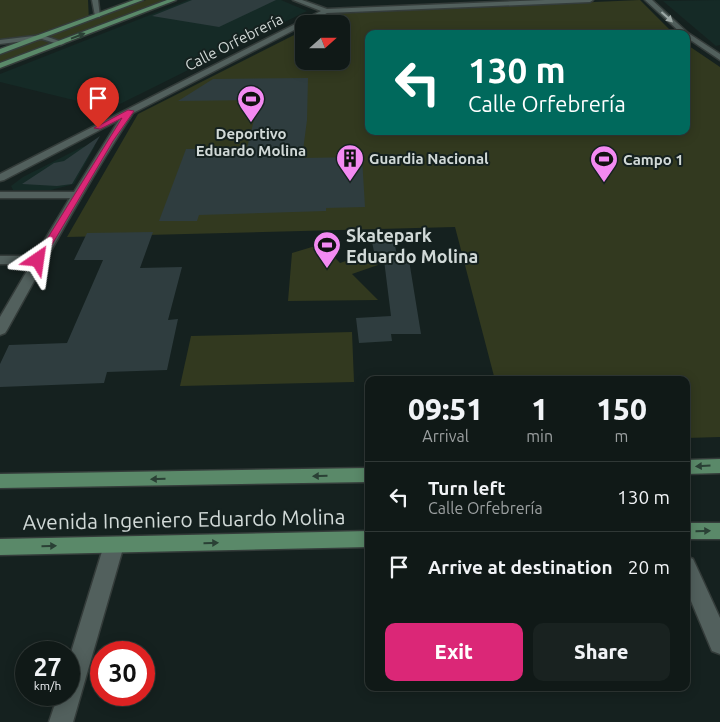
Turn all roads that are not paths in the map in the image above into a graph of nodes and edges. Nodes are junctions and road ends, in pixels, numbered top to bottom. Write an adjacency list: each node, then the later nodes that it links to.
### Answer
1 (95, 0): 9 (street)
2 (140, 0): 9 (main road)
3 (173, 0): 14 (main road, one-way to 3)
4 (296, 0): 8 (street)
5 (590, 0): 7 (street, Calle Orfebrería)
6 (648, 0): 10 (street, one-way to 10)
7 (455, 3): 8 (street, Calle Orfebrería)
8 (326, 11): 18 (street, Calle Orfebrería)
9 (98, 16): 11 (main road)
10 (682, 30)
11 (42, 37): 13 (street); 14 (street); 15 (main road)
12 (690, 37): 16 (street)
13 (0, 42)
14 (62, 43): 17 (main road)
15 (0, 52)
16 (720, 58)
17 (0, 66)
18 (130, 111): 19 (street, Calle Orfebrería); 21 (street)
19 (0, 178)
20 (0, 195): 21 (street)
21 (79, 195): 23 (street)
22 (0, 260): 23 (street)
23 (38, 260): 24 (street)
24 (0, 330)
25 (720, 466): 26 (main road, one-way to 26)
26 (690, 467)
27 (365, 475): 28 (main road, one-way to 28)
28 (0, 481)
29 (690, 531): 30 (main road, one-way to 30)
30 (720, 531)
31 (365, 539): 32 (main road, Avenida Ingeniero Eduardo Molina, one-way to 31)
32 (114, 546): 33 (main road, Avenida Ingeniero Eduardo Molina, one-way to 32); 36 (street)
33 (0, 547)
34 (690, 574): 35 (street)
35 (720, 643)
36 (61, 722)

